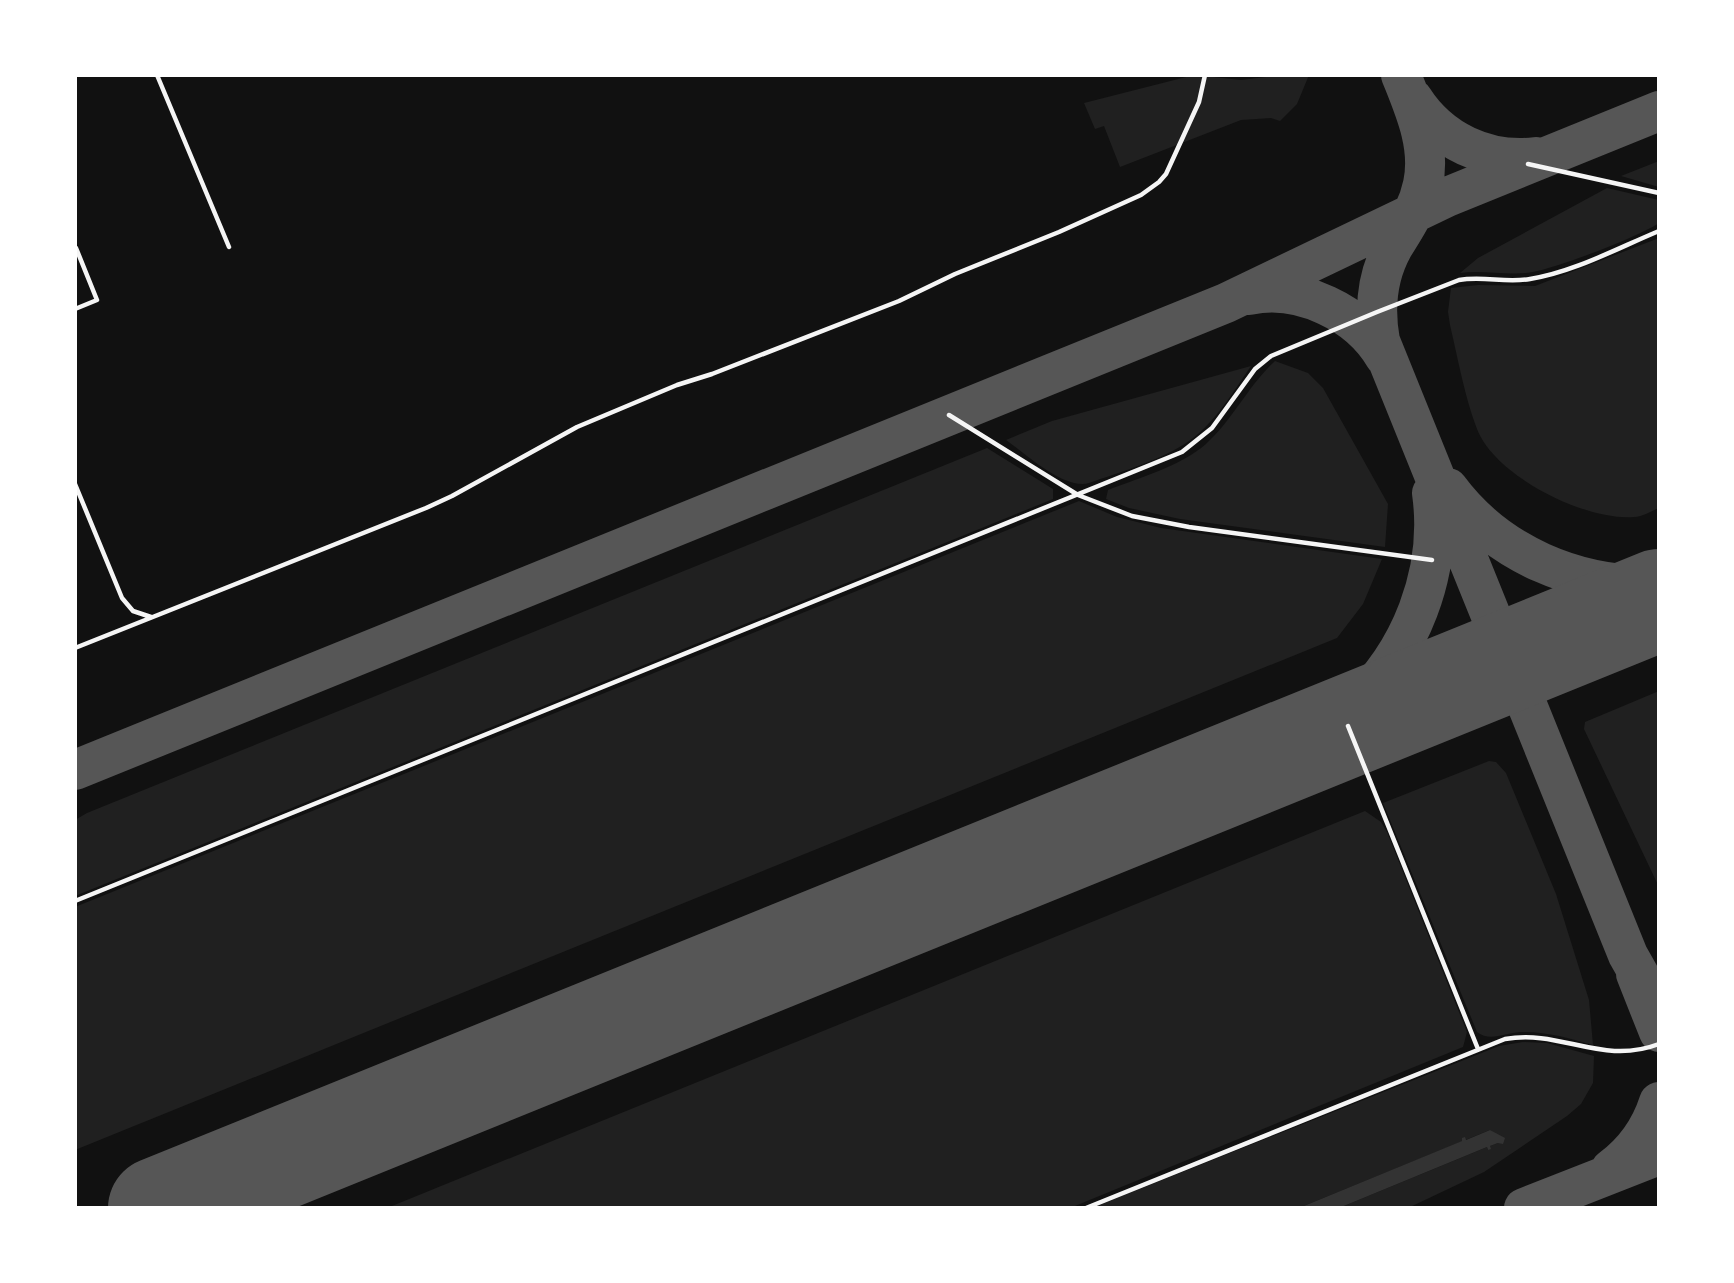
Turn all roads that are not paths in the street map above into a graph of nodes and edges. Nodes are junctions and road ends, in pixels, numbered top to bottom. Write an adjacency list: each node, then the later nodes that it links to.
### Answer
1 (157, 75): 6 (lane)
2 (1205, 75): 13 (lane)
3 (1528, 163): 4 (lane)
4 (1659, 193)
5 (1659, 231): 11 (lane)
6 (229, 247)
7 (76, 248): 8 (lane)
8 (75, 309)
9 (949, 415): 11 (lane)
10 (75, 484): 13 (lane)
11 (1078, 495): 12 (lane); 16 (lane)
12 (1432, 560)
13 (163, 614): 14 (lane)
14 (75, 648)
15 (1348, 726): 18 (lane)
16 (75, 901)
17 (1659, 1044): 18 (lane)
18 (1478, 1049): 19 (lane)
19 (1086, 1208)

